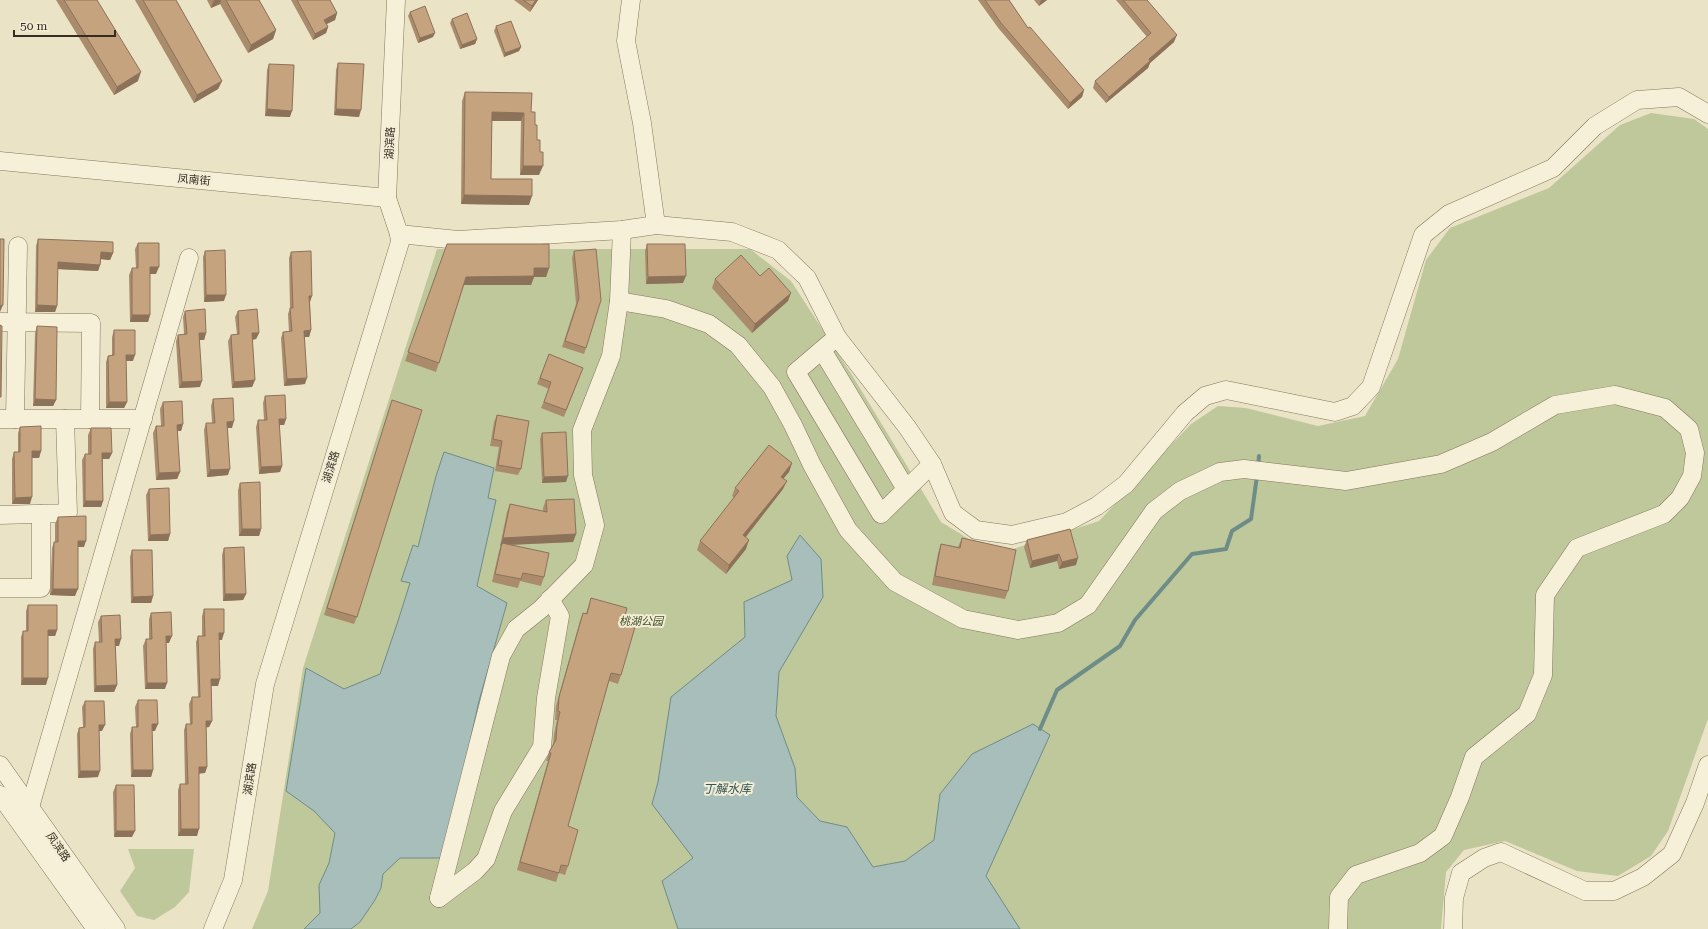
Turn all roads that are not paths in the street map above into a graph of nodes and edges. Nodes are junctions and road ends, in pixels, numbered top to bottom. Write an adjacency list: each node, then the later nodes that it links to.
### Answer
1 (396, 0): 5 (street, 湖滨路)
2 (631, 0): 6 (street)
3 (1708, 114): 19 (street)
4 (0, 161): 5 (street, 凤南街)
5 (387, 198): 8 (street, 湖滨路)
6 (656, 225): 7 (street); 13 (street)
7 (622, 230): 8 (street); 11 (street)
8 (399, 234): 31 (street, 湖滨路)
9 (18, 246): 12 (street)
10 (189, 258): 18 (street)
11 (619, 301): 24 (street); 32 (street)
12 (9, 322): 15 (street); 17 (street)
13 (838, 337): 14 (street); 19 (street)
14 (822, 350): 20 (street); 20 (street)
15 (7, 419): 16 (street)
16 (65, 419): 17 (street); 21 (street)
17 (90, 419): 18 (street)
18 (143, 419): 28 (street)
19 (932, 464): 20 (street)
20 (906, 489)
21 (41, 514): 22 (street); 23 (street)
22 (0, 515)
23 (0, 588)
24 (550, 600): 24 (street)
25 (0, 765): 28 (street, 凤滨路)
26 (1708, 765): 33 (street)
27 (0, 795): 29 (street, 凤滨路)
28 (30, 807): 30 (street, 凤滨路)
29 (96, 929)
30 (116, 929)
31 (213, 929)
32 (1338, 929)
33 (1453, 929)

